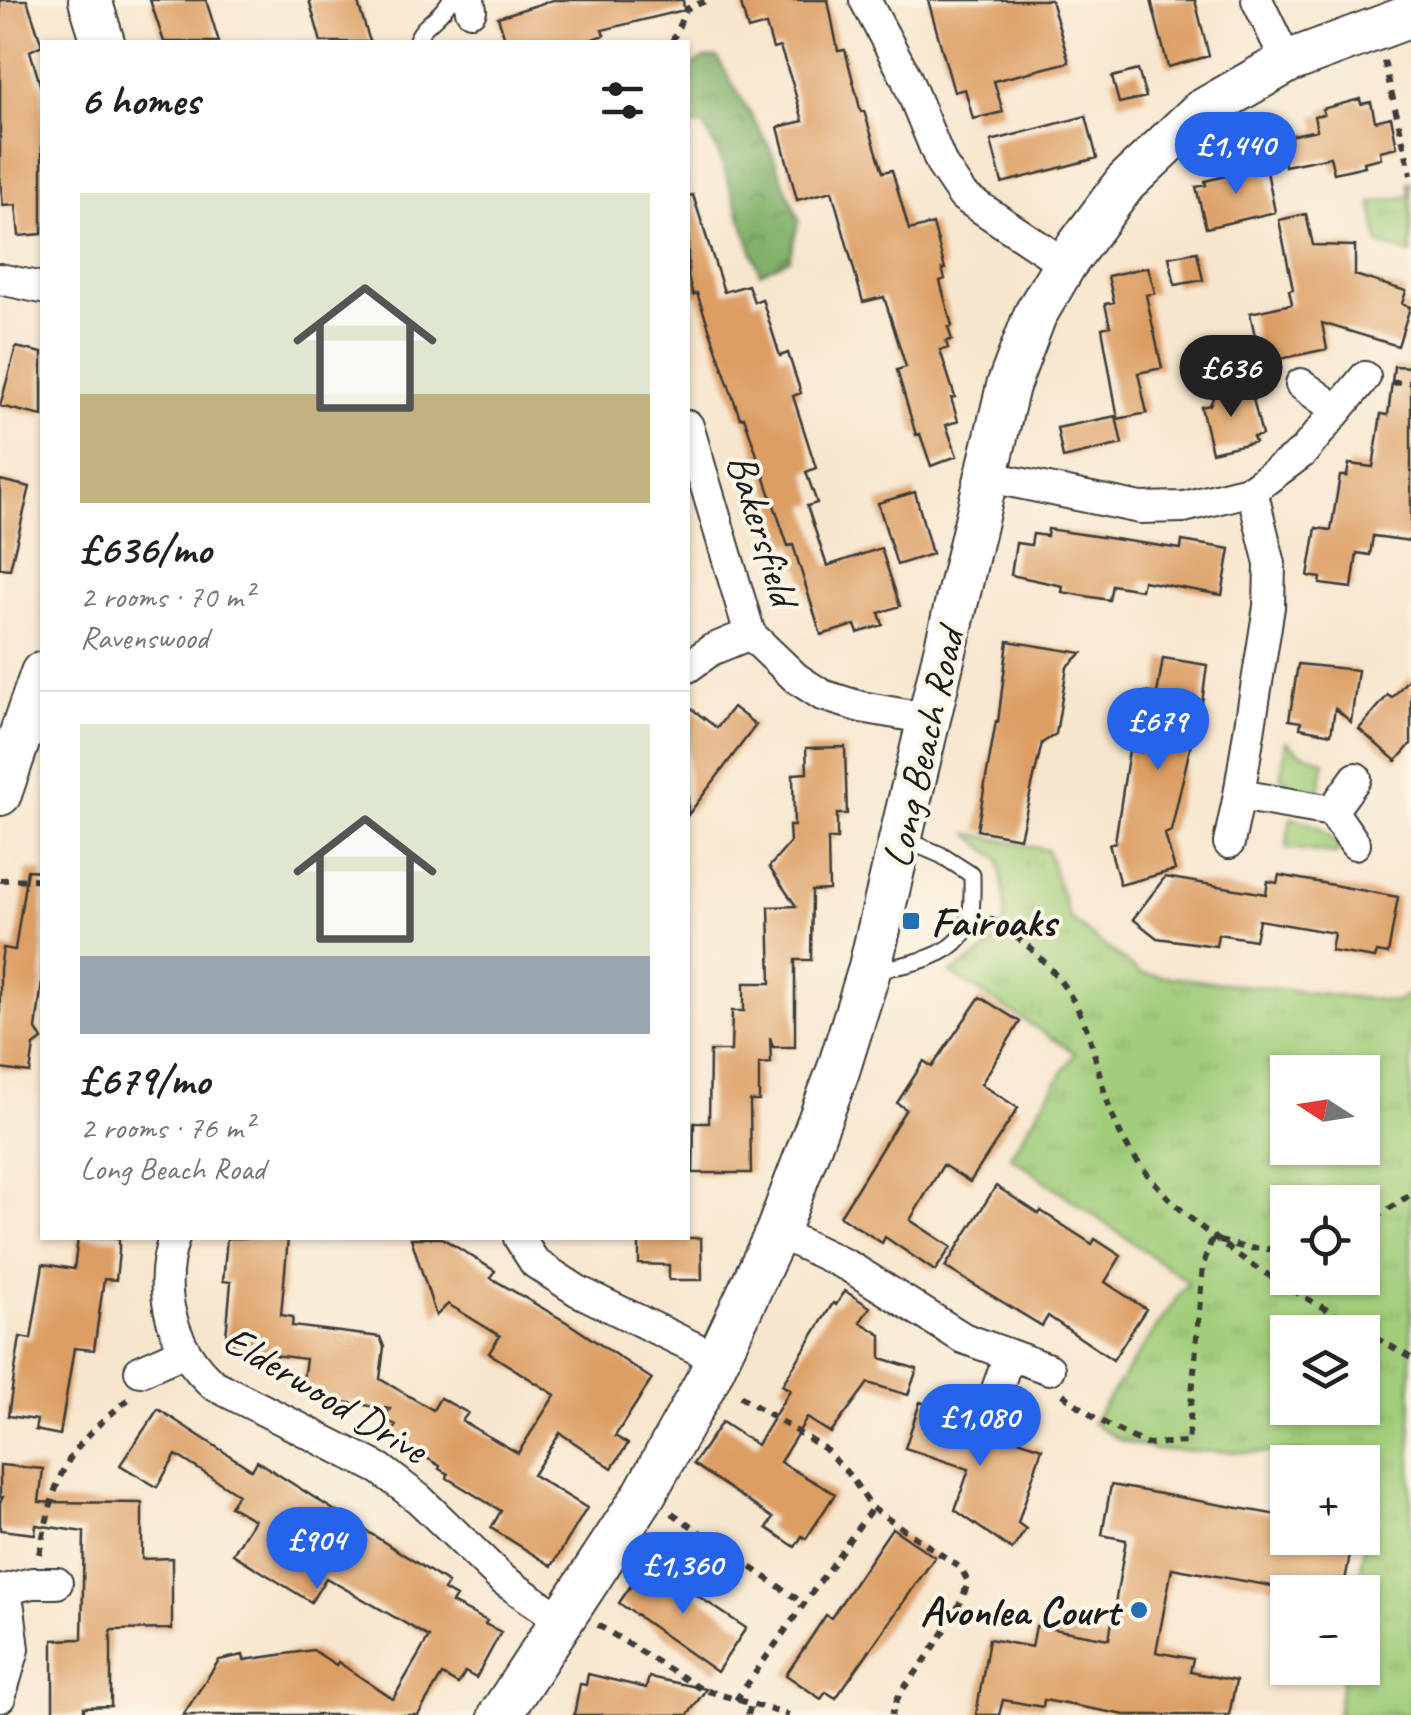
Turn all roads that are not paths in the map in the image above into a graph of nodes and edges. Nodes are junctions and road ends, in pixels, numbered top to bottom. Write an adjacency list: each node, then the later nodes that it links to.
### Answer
1 (90, 0): 6 (street)
2 (865, 0): 9 (street)
3 (1256, 0): 8 (street)
4 (463, 3): 7 (lane)
5 (1394, 21): 8 (street, Long Beach Road)
6 (102, 40)
7 (417, 40)
8 (1286, 62): 9 (street, Long Beach Road)
9 (1065, 264): 16 (street, Long Beach Road)
10 (0, 280): 11 (street)
11 (40, 288)
12 (1365, 377): 14 (street)
13 (1301, 384): 14 (street)
14 (1336, 410): 17 (street)
15 (690, 433): 18 (street, Bakersfield)
16 (985, 476): 17 (street); 21 (street, Long Beach Road)
17 (1252, 490): 24 (street)
18 (750, 634): 19 (street); 21 (street, Bakersfield)
19 (690, 665)
20 (40, 680): 23 (street)
21 (930, 720): 26 (street, Long Beach Road)
22 (1356, 778): 25 (street)
23 (0, 794)
24 (1239, 795): 25 (street); 27 (street)
25 (1332, 811): 28 (street)
26 (900, 837): 29 (street, Long Beach Road); 29 (lane)
27 (1229, 844)
28 (1356, 844)
29 (869, 970): 30 (street, Long Beach Road)
30 (777, 1232): 34 (street, Long Beach Road); 36 (street)
31 (174, 1240): 33 (street, Elderwood Drive)
32 (520, 1240): 34 (street)
33 (182, 1352): 35 (street, Elderwood Drive); 40 (street, Elderwood Drive)
34 (714, 1368): 40 (street, Long Beach Road)
35 (144, 1369)
36 (994, 1398)
37 (45, 1583): 38 (street)
38 (0, 1591)
39 (0, 1600): 41 (street)
40 (568, 1615): 42 (street, Long Beach Road)
41 (0, 1698)
42 (500, 1715)

